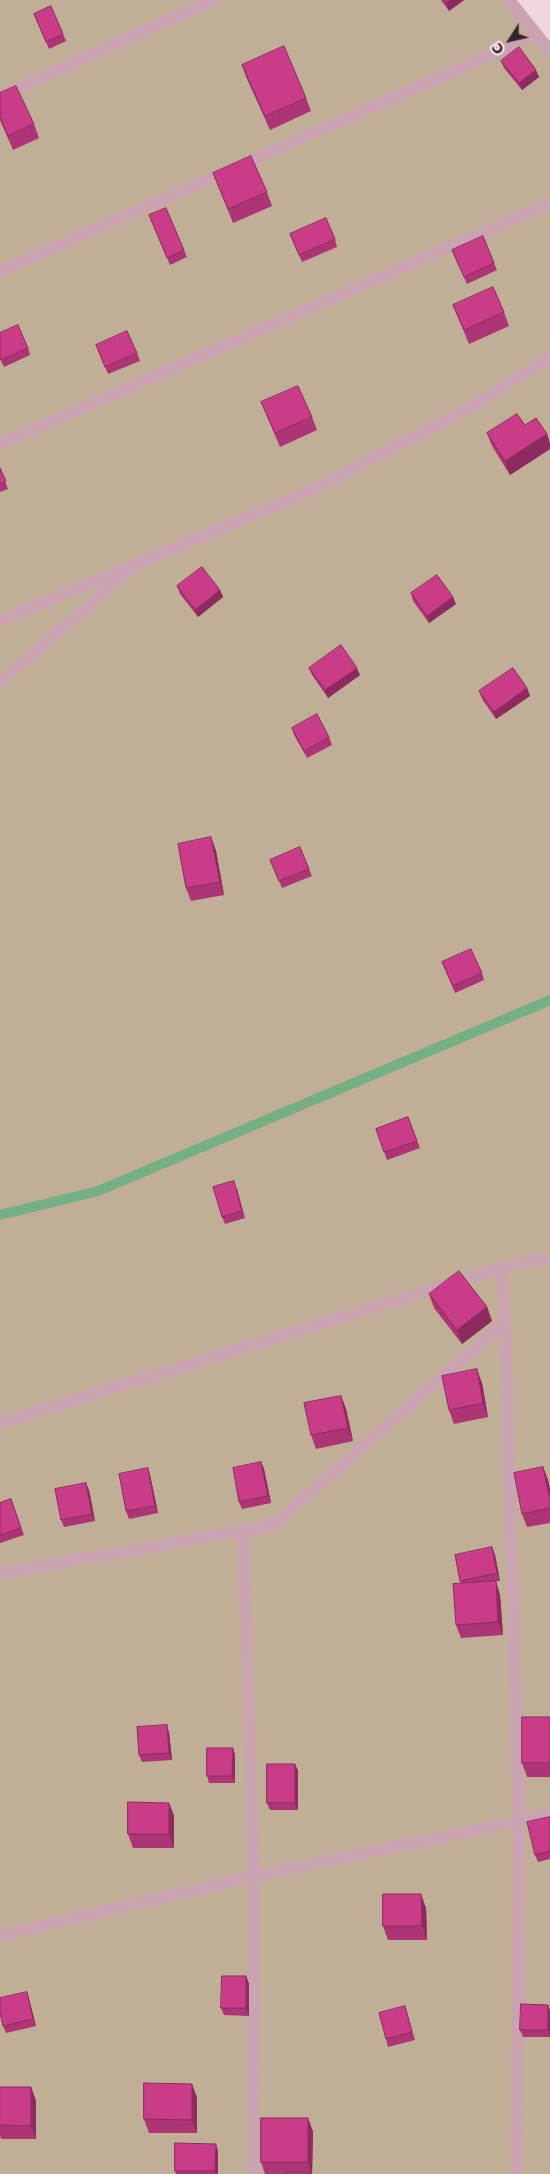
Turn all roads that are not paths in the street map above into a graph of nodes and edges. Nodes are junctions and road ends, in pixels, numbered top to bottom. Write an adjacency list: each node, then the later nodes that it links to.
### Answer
1 (213, 0): 5 (street)
2 (509, 0): 3 (street)
3 (536, 35): 4 (street); 7 (street)
4 (550, 51)
5 (0, 96)
6 (550, 203): 9 (street)
7 (0, 271)
8 (550, 358): 10 (street)
9 (0, 444)
10 (139, 563): 11 (street); 12 (street)
11 (0, 621)
12 (0, 682)
13 (550, 1257): 14 (street)
14 (501, 1268): 15 (street); 16 (street)
15 (505, 1322): 17 (street); 20 (street)
16 (0, 1423)
17 (242, 1530): 18 (street); 21 (street)
18 (0, 1573)
19 (550, 1812): 20 (street)
20 (519, 1821): 21 (street); 24 (street)
21 (254, 1876): 22 (street); 23 (street)
22 (0, 1936)
23 (253, 2174)
24 (517, 2174)

